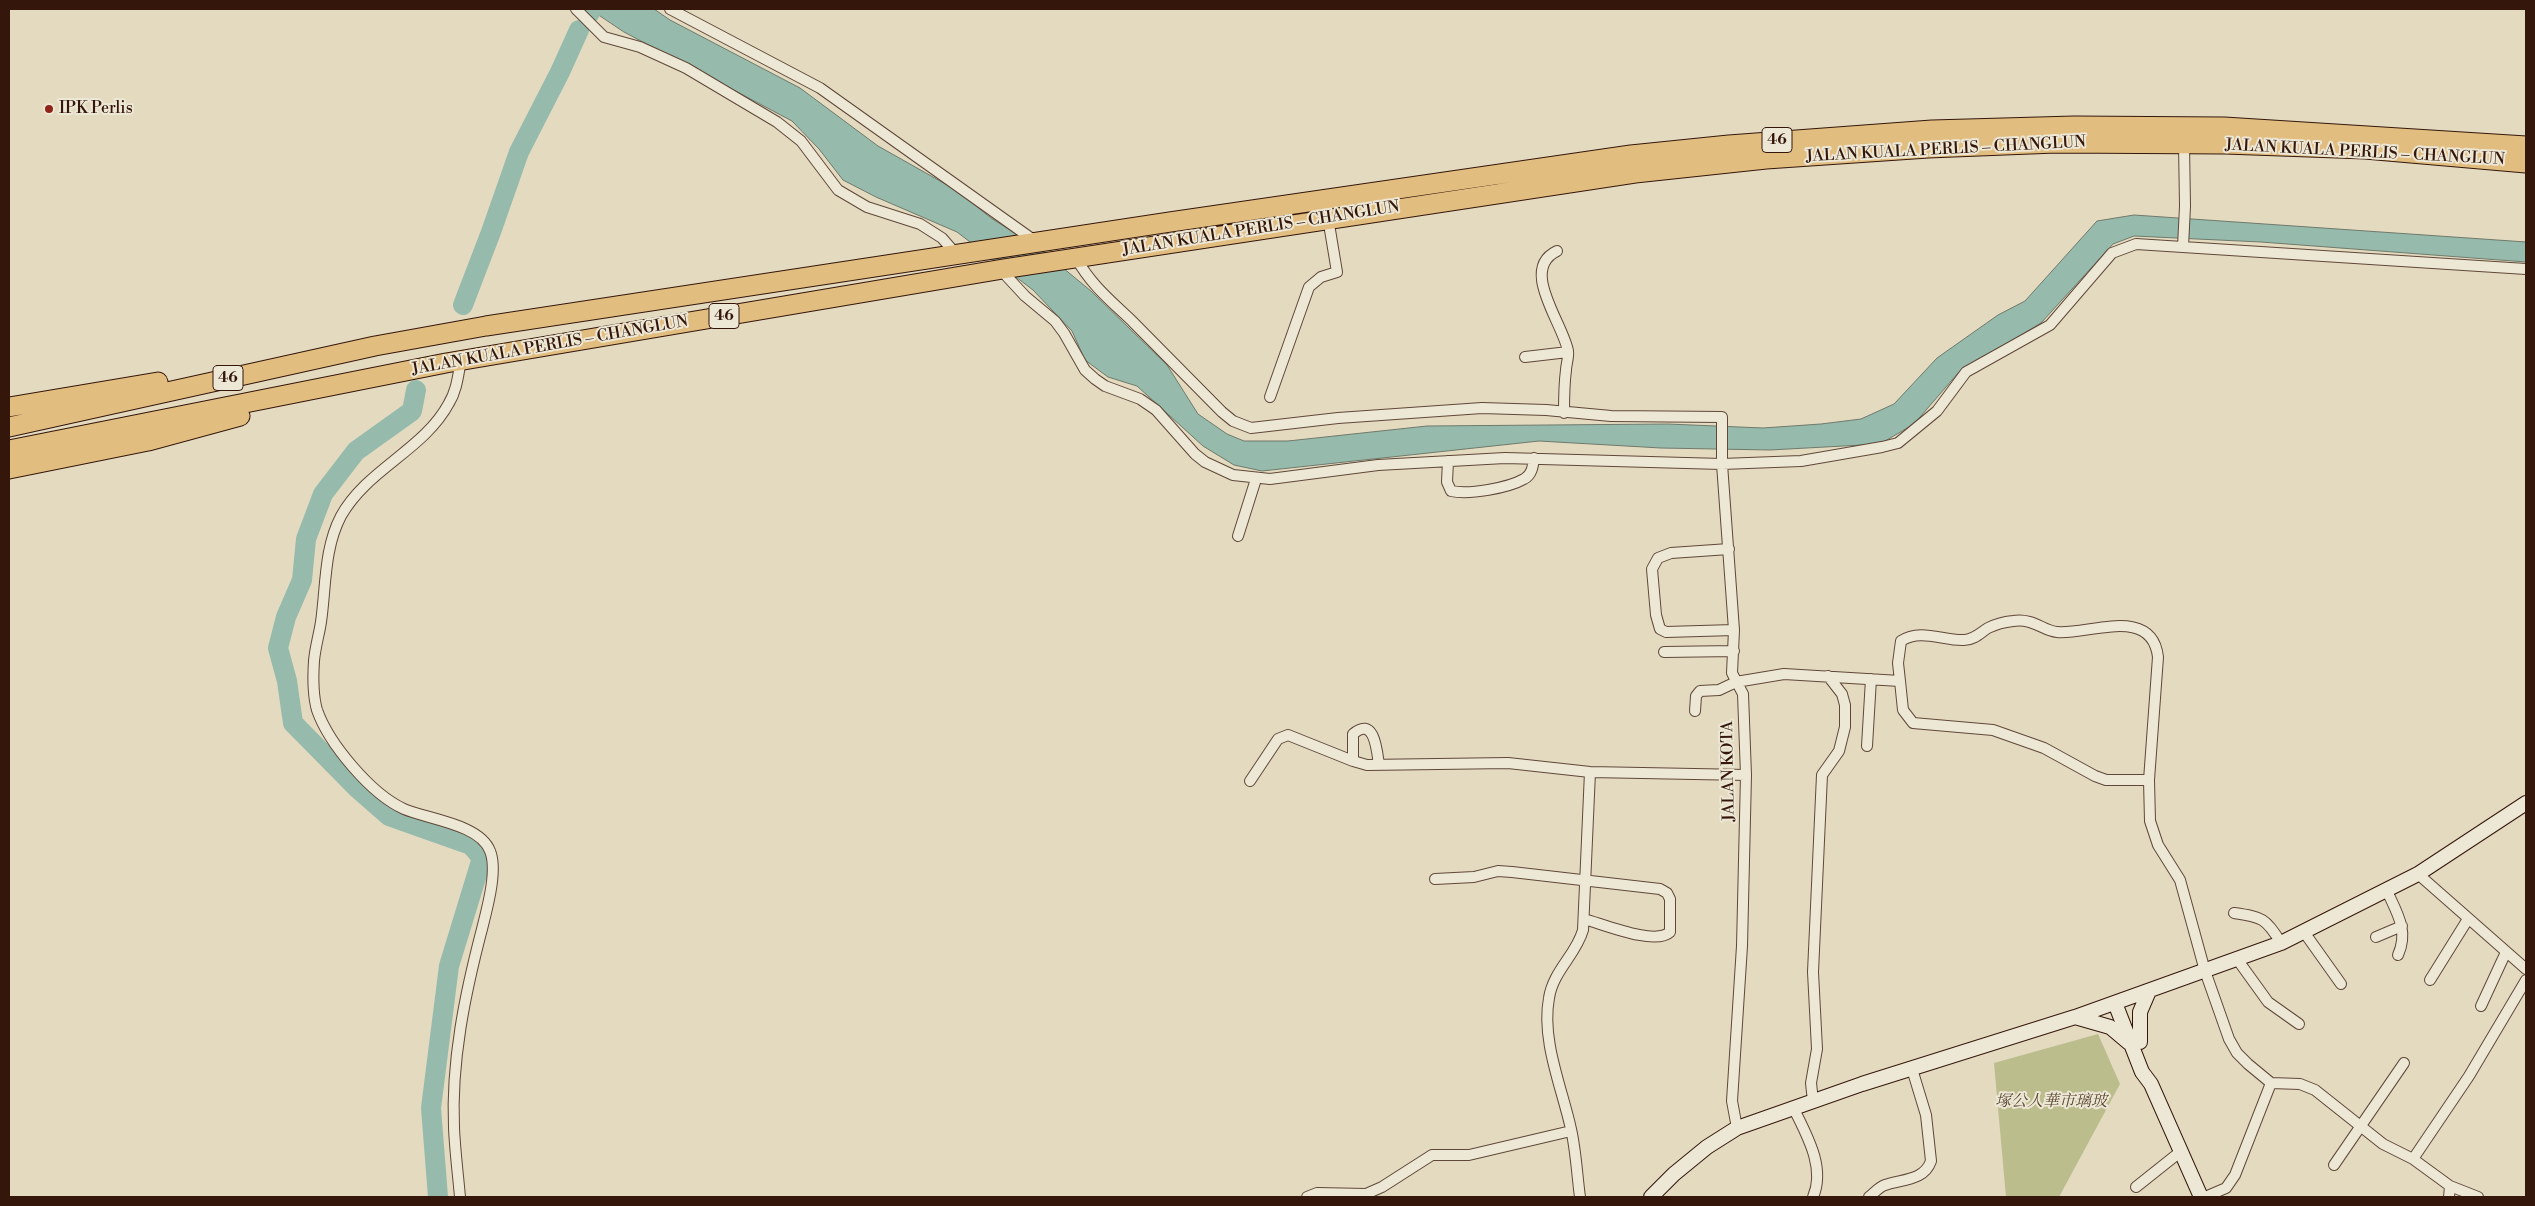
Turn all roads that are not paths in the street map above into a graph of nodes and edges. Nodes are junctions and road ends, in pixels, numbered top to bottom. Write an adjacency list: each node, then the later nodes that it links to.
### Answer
1 (576, 9): 12 (street)
2 (670, 9): 9 (street)
3 (2224, 127): 4 (highway); 6 (highway, JALAN KUALA PERLIS – CHANGLUN / 46); 9 (highway, JALAN KUALA PERLIS – CHANGLUN / 46)
4 (2526, 132)
5 (2184, 144): 7 (highway, JALAN KUALA PERLIS – CHANGLUN / 46); 8 (highway, JALAN KUALA PERLIS – CHANGLUN / 46); 10 (street)
6 (2526, 146)
7 (2522, 164)
8 (1328, 218): 13 (highway, JALAN KUALA PERLIS – CHANGLUN / 46); 21 (street)
9 (1035, 242): 12 (highway, JALAN KUALA PERLIS – CHANGLUN / 46)
10 (2183, 243): 14 (street); 28 (street)
11 (1557, 251): 17 (street)
12 (959, 254): 16 (highway, JALAN KUALA PERLIS – CHANGLUN / 46)
13 (1070, 259): 15 (highway, JALAN KUALA PERLIS – CHANGLUN / 46); 23 (street)
14 (2526, 268)
15 (1002, 269): 19 (highway, JALAN KUALA PERLIS – CHANGLUN / 46); 30 (street)
16 (364, 349): 22 (highway); 24 (highway, JALAN KUALA PERLIS – CHANGLUN / 46)
17 (1568, 352): 18 (street); 23 (street)
18 (1526, 357)
19 (453, 361): 20 (highway, JALAN KUALA PERLIS – CHANGLUN / 46); 88 (street)
20 (406, 372): 25 (highway, JALAN KUALA PERLIS – CHANGLUN / 46); 29 (highway)
21 (1270, 397)
22 (9, 406)
23 (1564, 413): 28 (street, JALAN KOTA)
24 (9, 426)
25 (9, 450)
26 (1534, 458): 27 (street); 27 (street); 28 (street)
27 (1448, 461): 30 (street)
28 (1722, 464): 32 (street, JALAN KOTA)
29 (9, 469)
30 (1256, 478): 31 (street)
31 (1238, 536)
32 (1729, 549): 33 (street, JALAN KOTA); 33 (street)
33 (1734, 630): 34 (street, JALAN KOTA)
34 (1734, 651): 35 (street); 39 (street, JALAN KOTA)
35 (1664, 652)
36 (1828, 676): 37 (street); 39 (street); 77 (street)
37 (1872, 679): 38 (street); 41 (street)
38 (1900, 681): 46 (street); 46 (street)
39 (1736, 682): 40 (street); 45 (street, JALAN KOTA)
40 (1695, 711)
41 (1867, 746)
42 (1353, 761): 43 (street); 43 (street); 47 (street)
43 (1379, 765): 44 (street)
44 (1590, 772): 45 (street); 51 (street)
45 (1746, 775): 80 (street, JALAN KOTA)
46 (2149, 780): 64 (street)
47 (1250, 781)
48 (2526, 803): 49 (main road)
49 (2418, 874): 52 (main road); 55 (street)
50 (1435, 879): 51 (street)
51 (1585, 881): 54 (street); 54 (street)
52 (2387, 891): 56 (street); 57 (main road)
53 (2234, 913): 59 (street)
54 (1584, 919): 81 (street)
55 (2468, 919): 60 (street); 65 (street)
56 (2402, 926): 58 (street); 61 (street)
57 (2304, 932): 59 (main road); 67 (street)
58 (2376, 937)
59 (2281, 944): 62 (main road)
60 (2506, 952): 63 (street); 70 (street)
61 (2398, 955)
62 (2237, 959): 64 (main road); 72 (street)
63 (2526, 969)
64 (2205, 971): 68 (main road); 76 (street)
65 (2430, 980)
66 (2526, 980): 83 (street)
67 (2341, 984)
68 (2149, 991): 69 (main road); 73 (main road)
69 (2119, 1002): 71 (main road); 73 (main road)
70 (2481, 1006)
71 (2075, 1018): 73 (main road); 75 (main road)
72 (2299, 1024)
73 (2136, 1044): 82 (main road)
74 (2404, 1063): 79 (street)
75 (1912, 1069): 77 (main road); 93 (street)
76 (2271, 1083): 79 (street); 95 (street)
77 (1813, 1101): 78 (main road)
78 (1794, 1107): 80 (main road); 92 (street)
79 (2362, 1125): 83 (street); 84 (street)
80 (1737, 1128): 91 (main road)
81 (1572, 1131): 87 (street); 90 (street)
82 (2180, 1152): 86 (street); 94 (main road)
83 (2413, 1159): 85 (street)
84 (2334, 1165)
85 (2450, 1186): 96 (street); 97 (street)
86 (2136, 1187)
87 (1366, 1196): 89 (street)
88 (460, 1197)
89 (1307, 1197)
90 (1580, 1197)
91 (1651, 1197)
92 (1813, 1197)
93 (1869, 1197)
94 (2201, 1197)
95 (2205, 1197)
96 (2448, 1197)
97 (2478, 1197)

